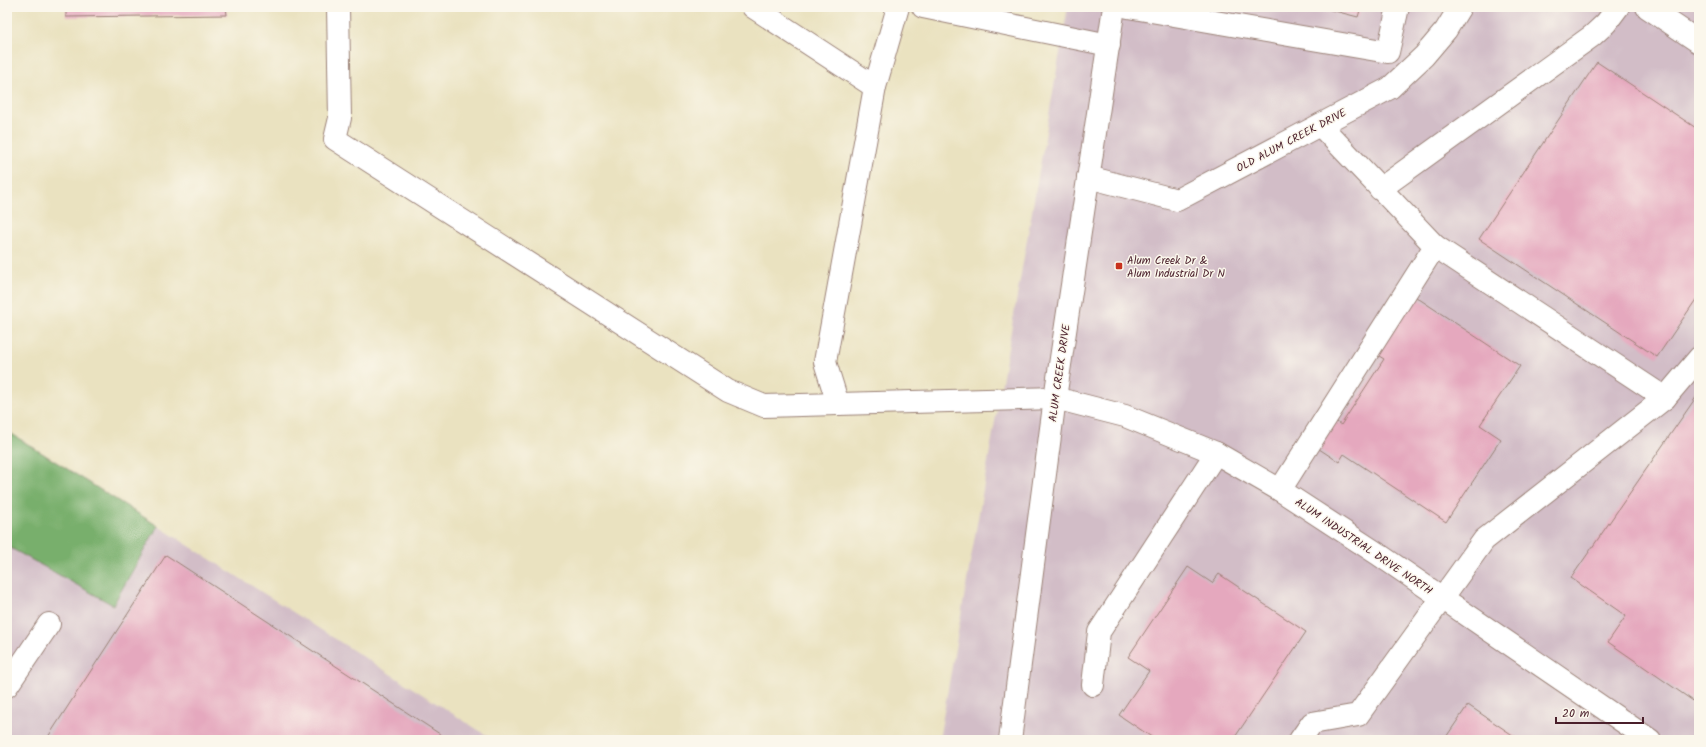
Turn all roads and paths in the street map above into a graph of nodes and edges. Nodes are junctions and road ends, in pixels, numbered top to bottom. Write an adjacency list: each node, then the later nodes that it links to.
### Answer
1 (338, 7): 21 (street, ALUM INDUSTRIAL DRIVE NORTH)
2 (753, 7): 13 (street)
3 (898, 7): 13 (street)
4 (923, 7): 12 (street)
5 (1114, 7): 12 (street, ALUM CREEK DRIVE)
6 (1128, 7): 7 (street)
7 (1398, 7)
8 (1460, 7): 14 (street, OLD ALUM CREEK DRIVE)
9 (1618, 7): 16 (street)
10 (1647, 7): 11 (street)
11 (1699, 42)
12 (1109, 45): 15 (street, ALUM CREEK DRIVE)
13 (875, 87): 21 (street)
14 (1320, 125): 15 (street, OLD ALUM CREEK DRIVE); 16 (street)
15 (1088, 177): 19 (street, ALUM CREEK DRIVE)
16 (1380, 189): 17 (street)
17 (1435, 246): 20 (street); 23 (street)
18 (1699, 358): 20 (street)
19 (1055, 398): 21 (street, ALUM INDUSTRIAL DRIVE NORTH); 22 (street, ALUM INDUSTRIAL DRIVE NORTH); 28 (street, ALUM CREEK DRIVE)
20 (1665, 398): 24 (street)
21 (838, 404)
22 (1216, 453): 23 (street, ALUM INDUSTRIAL DRIVE NORTH); 26 (street)
23 (1280, 490): 24 (street, ALUM INDUSTRIAL DRIVE NORTH)
24 (1442, 599): 29 (street); 30 (street, ALUM INDUSTRIAL DRIVE NORTH)
25 (49, 624): 27 (street)
26 (1093, 685)
27 (7, 686)
28 (1010, 740)
29 (1300, 740)
30 (1650, 740)

